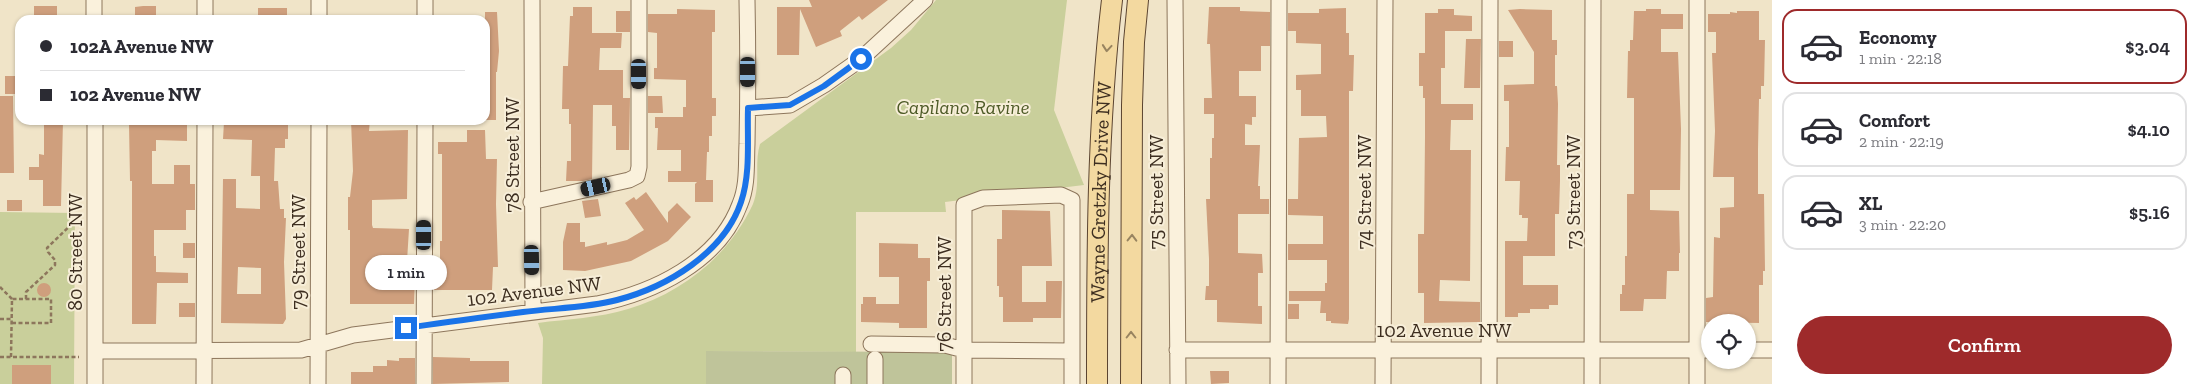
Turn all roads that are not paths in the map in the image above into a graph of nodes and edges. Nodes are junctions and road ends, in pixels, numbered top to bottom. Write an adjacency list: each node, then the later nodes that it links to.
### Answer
1 (94, 0): 17 (street)
2 (205, 0): 18 (street)
3 (319, 0): 19 (street)
4 (425, 0): 20 (street)
5 (532, 0): 26 (street, 78 Street NW)
6 (639, 0): 26 (street)
7 (747, 0): 21 (street, 102 Avenue NW)
8 (925, 0): 21 (street)
9 (1112, 0): 53 (main road, Wayne Gretzky Drive NW, one-way to 53)
10 (1138, 0): 54 (main road, Wayne Gretzky Drive NW, one-way to 10)
11 (1175, 0): 34 (street, 75 Street NW)
12 (1279, 0): 35 (street)
13 (1385, 0): 36 (street, 74 Street NW)
14 (1490, 0): 37 (street)
15 (1593, 0): 38 (street, 73 Street NW)
16 (1697, 0): 28 (street)
17 (94, 15)
18 (205, 15)
19 (319, 15)
20 (425, 15)
21 (748, 108): 27 (street, 102 Avenue NW)
22 (94, 125): 42 (street, 80 Street NW)
23 (205, 125): 32 (street)
24 (319, 125): 31 (street, 79 Street NW)
25 (425, 125): 29 (street)
26 (531, 202): 27 (street, 78 Street NW)
27 (533, 311): 29 (street, 102 Avenue NW)
28 (1702, 314)
29 (424, 325): 31 (street, 102 Avenue NW); 49 (street)
30 (871, 344): 33 (street)
31 (318, 346): 32 (street, 102 Avenue NW); 48 (street, 79 Street NW)
32 (204, 350): 42 (street, 102 Avenue NW); 47 (street)
33 (964, 350): 43 (street); 43 (street, 76 Street NW); 51 (street, 76 Street NW)
34 (1177, 350): 35 (street, 102 Avenue NW); 55 (street, 75 Street NW)
35 (1278, 350): 36 (street, 102 Avenue NW); 56 (street)
36 (1383, 350): 37 (street, 102 Avenue NW); 57 (street, 74 Street NW)
37 (1488, 350): 38 (street, 102 Avenue NW); 58 (street)
38 (1592, 350): 39 (street, 102 Avenue NW); 59 (street, 73 Street NW)
39 (1701, 350)
40 (1756, 350): 41 (street)
41 (1772, 350)
42 (95, 351): 46 (street, 80 Street NW)
43 (1072, 351): 52 (street)
44 (875, 359): 50 (street)
45 (1701, 361): 60 (street)
46 (95, 384)
47 (204, 384)
48 (318, 384)
49 (424, 384)
50 (875, 384)
51 (964, 384)
52 (1072, 384)
53 (1097, 384)
54 (1131, 384)
55 (1178, 384)
56 (1278, 384)
57 (1383, 384)
58 (1488, 384)
59 (1592, 384)
60 (1697, 384)

